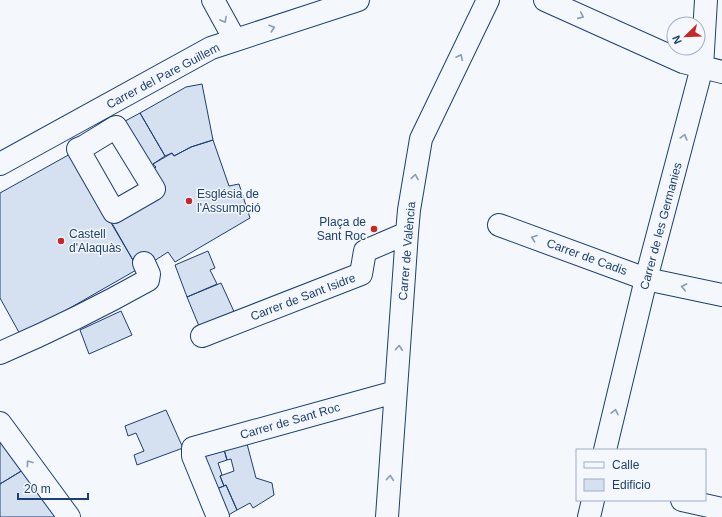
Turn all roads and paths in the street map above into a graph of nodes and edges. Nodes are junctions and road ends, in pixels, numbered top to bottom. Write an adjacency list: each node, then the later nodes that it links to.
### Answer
1 (212, 0): 6 (street, one-way to 6)
2 (358, 0): 6 (street, Carrer del Pare Guillem, one-way to 2)
3 (488, 0): 12 (street, Carrer de València, one-way to 3)
4 (545, 0): 7 (street, one-way to 7)
5 (706, 0): 7 (street, Carrer de les Germanies)
6 (235, 40): 8 (street, Carrer del Pare Guillem)
7 (712, 70): 14 (street, Carrer de les Germanies, one-way to 7)
8 (73, 124): 9 (street); 10 (street, Carrer del Pare Guillem)
9 (85, 146): 9 (street)
10 (0, 164)
11 (499, 225): 14 (street, Carrer de Cadis, one-way to 11)
12 (407, 233): 16 (street, Carrer de Sant Isidre); 18 (street, Carrer de València, one-way to 12)
13 (144, 263): 17 (street)
14 (646, 279): 15 (street, Carrer de Cadis, one-way to 14); 20 (street, Carrer de les Germanies, one-way to 14)
15 (722, 295)
16 (202, 336)
17 (0, 353)
18 (395, 392): 25 (street, Carrer de Sant Roc); 26 (street, Carrer de València, one-way to 18)
19 (0, 423): 24 (street, one-way to 19)
20 (606, 449)
21 (593, 501): 27 (street)
22 (686, 501): 23 (street)
23 (722, 509)
24 (69, 517)
25 (218, 517)
26 (387, 517)
27 (589, 517)

